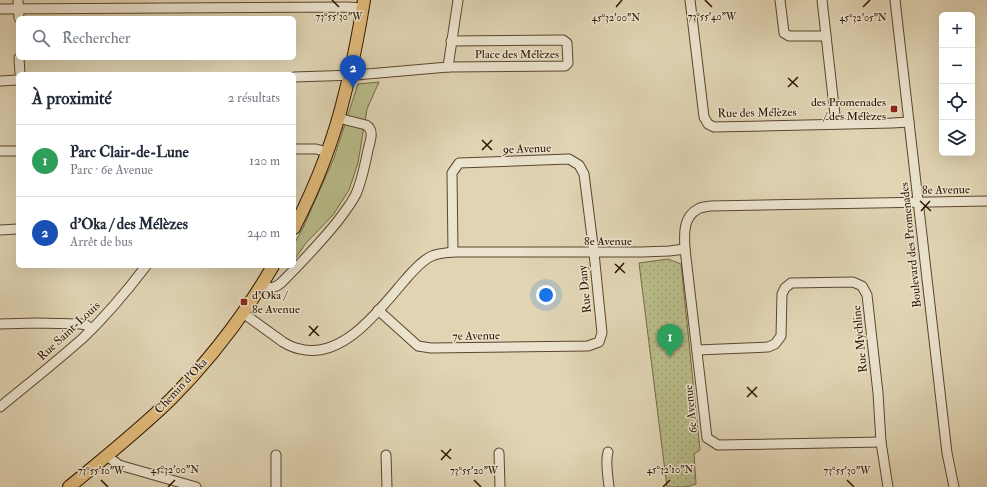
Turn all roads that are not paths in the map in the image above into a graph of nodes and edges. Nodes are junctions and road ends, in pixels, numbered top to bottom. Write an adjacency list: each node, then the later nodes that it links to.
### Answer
1 (458, 0): 10 (street)
2 (690, 0): 20 (street, Rue des Mélèzes)
3 (780, 0): 9 (street)
4 (822, 0): 9 (street)
5 (895, 0): 19 (street, Boulevard des Promenades)
6 (363, 4): 7 (street); 14 (main road)
7 (18, 9): 8 (street)
8 (0, 10)
9 (826, 36): 20 (street)
10 (451, 41): 12 (street); 12 (street, Place des Mélèzes)
11 (19, 60): 13 (street)
12 (448, 67): 14 (street)
13 (20, 72)
14 (350, 75): 15 (street); 18 (main road)
15 (296, 77)
16 (16, 80): 17 (street)
17 (0, 81)
18 (338, 118): 24 (main road); 36 (street)
19 (909, 122): 20 (street, Rue des Mélèzes); 27 (street, Boulevard des Promenades)
20 (836, 124)
21 (296, 149): 24 (street)
22 (0, 151): 23 (street)
23 (16, 151)
24 (327, 152): 28 (main road)
25 (584, 174): 32 (street, 9e Avenue); 33 (street, Rue Dany)
26 (987, 201): 27 (street, 8e Avenue)
27 (918, 202): 31 (street, 8e Avenue); 57 (street, Boulevard des Promenades)
28 (296, 224)
29 (16, 229): 30 (street)
30 (0, 230)
31 (685, 249): 33 (street, 8e Avenue); 42 (street, 6e Avenue)
32 (453, 252): 33 (street, 8e Avenue); 37 (street, 8e Avenue)
33 (594, 253): 41 (street, Rue Dany)
34 (144, 268): 40 (street, Rue Saint-Louis)
35 (272, 268): 36 (main road, Chemin d'Oka)
36 (262, 285): 38 (main road, Chemin d'Oka)
37 (378, 310): 38 (street, 8e Avenue); 41 (street, 7e Avenue)
38 (243, 313): 49 (main road, Chemin d'Oka)
39 (0, 324): 40 (street)
40 (92, 329): 43 (street, Rue Saint-Louis)
41 (588, 346)
42 (697, 350): 44 (street, 6e Avenue); 44 (street, Rue Mychline)
43 (0, 407)
44 (881, 442): 56 (street, Rue Mychline)
45 (608, 452): 55 (street)
46 (499, 453): 54 (street)
47 (276, 455): 52 (street)
48 (386, 455): 53 (street)
49 (107, 456): 50 (main road, Chemin d'Oka); 51 (street)
50 (69, 487)
51 (196, 487)
52 (276, 487)
53 (387, 487)
54 (500, 487)
55 (609, 487)
56 (888, 487)
57 (954, 487)

